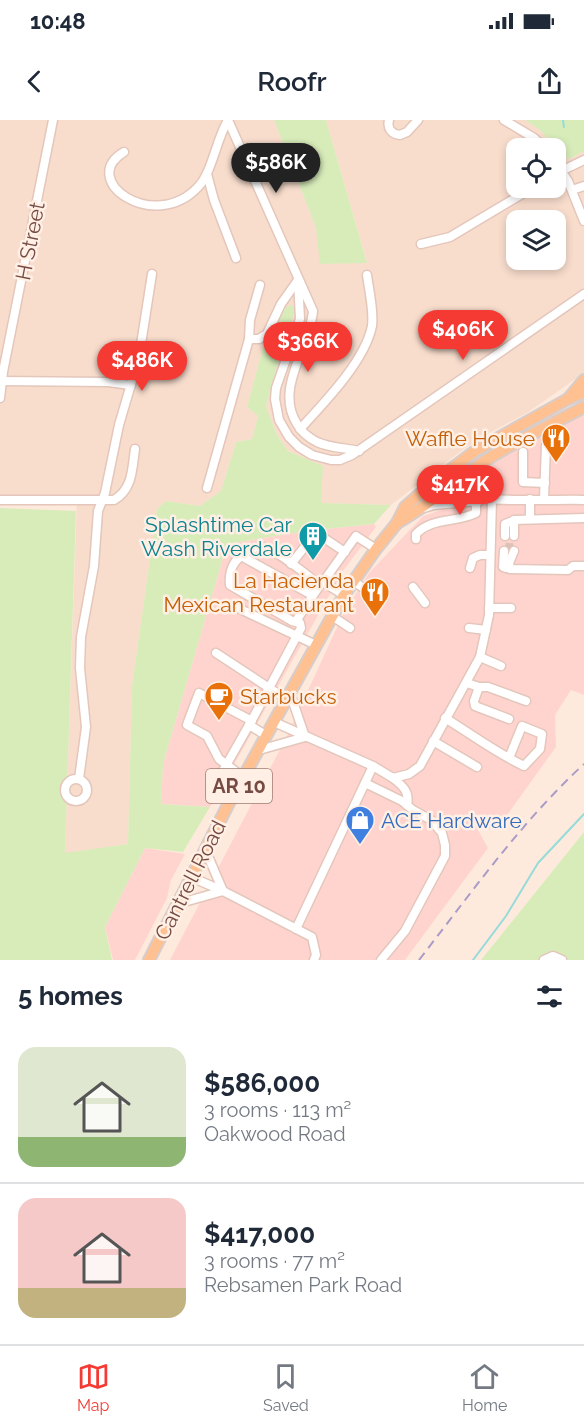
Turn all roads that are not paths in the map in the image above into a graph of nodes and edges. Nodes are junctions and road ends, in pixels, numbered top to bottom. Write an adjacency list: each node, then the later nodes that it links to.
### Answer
1 (53, 120): 25 (street, H Street)
2 (228, 120): 10 (street); 20 (street)
3 (389, 120): 4 (street)
4 (418, 120)
5 (504, 120): 6 (street)
6 (534, 138)
7 (124, 152): 10 (street)
8 (584, 160): 9 (street)
9 (566, 168)
10 (207, 174): 17 (street)
11 (566, 176): 13 (street)
12 (584, 186): 13 (street)
13 (572, 190): 15 (street)
14 (515, 198): 16 (street)
15 (584, 221)
16 (421, 244)
17 (236, 258)
18 (152, 274): 26 (street)
19 (368, 274): 31 (street)
20 (298, 279): 23 (street); 31 (street); 34 (street)
21 (260, 285): 23 (street)
22 (584, 294): 34 (street)
23 (249, 339): 38 (street)
24 (584, 380): 29 (main road)
25 (1, 381): 26 (street); 28 (street, H Street)
26 (130, 385): 44 (street)
27 (584, 392): 29 (main road, Cantrell Road / AR 10)
28 (0, 398)
29 (568, 399): 49 (main road, Cantrell Road / AR 10)
30 (584, 407): 36 (main road, Cantrell Road / AR 10)
31 (300, 429): 34 (street)
32 (556, 435): 37 (street)
33 (135, 449): 44 (street)
34 (359, 451)
35 (523, 452): 37 (street)
36 (457, 480): 39 (street); 46 (main road, Cantrell Road / AR 10)
37 (545, 483): 41 (street)
38 (207, 488)
39 (492, 499): 40 (street); 45 (street); 55 (street)
40 (530, 499): 41 (street); 48 (street)
41 (544, 499): 43 (street)
42 (0, 500): 44 (street)
43 (584, 500)
44 (101, 501): 99 (street)
45 (476, 501): 46 (street); 51 (street)
46 (423, 509): 49 (main road, Cantrell Road / AR 10)
47 (584, 518): 48 (street)
48 (519, 520): 50 (street)
49 (397, 524): 52 (main road, Cantrell Road / AR 10)
50 (510, 536)
51 (416, 539)
52 (376, 549): 54 (street); 60 (main road, Cantrell Road / AR 10)
53 (509, 551): 58 (street)
54 (345, 552): 57 (street); 61 (street)
55 (490, 555): 59 (street); 68 (street)
56 (241, 556): 57 (street); 65 (street); 71 (street)
57 (291, 564): 61 (street)
58 (584, 566)
59 (470, 568)
60 (353, 581): 63 (street); 64 (main road, Cantrell Road / AR 10)
61 (321, 583): 64 (street); 65 (street)
62 (413, 587): 66 (street)
63 (371, 592)
64 (344, 594): 70 (main road, Cantrell Road / AR 10)
65 (312, 595): 71 (street)
66 (425, 603)
67 (238, 608): 75 (street)
68 (489, 608): 69 (street); 74 (street)
69 (511, 608)
70 (332, 616): 72 (street); 76 (main road, Cantrell Road / AR 10)
71 (296, 621): 75 (street)
72 (350, 628)
73 (469, 628): 74 (street)
74 (486, 630): 78 (street)
75 (297, 636): 76 (street); 81 (street)
76 (316, 645): 83 (main road, Cantrell Road / AR 10)
77 (216, 653): 81 (street)
78 (480, 657): 79 (street); 80 (street)
79 (501, 666)
80 (467, 683): 82 (street); 85 (street)
81 (269, 687): 83 (street); 88 (street)
82 (479, 687): 84 (street); 86 (street)
83 (288, 696): 87 (main road, Cantrell Road / AR 10); 90 (street)
84 (526, 701)
85 (445, 718): 91 (street); 93 (street)
86 (509, 719)
87 (274, 722): 89 (main road, Cantrell Road / AR 10); 90 (street)
88 (250, 723): 89 (street); 94 (street); 94 (street)
89 (267, 736): 92 (main road, Cantrell Road / AR 10)
90 (305, 737): 92 (street); 95 (street)
91 (433, 741): 96 (street); 98 (street)
92 (258, 750): 97 (main road, Cantrell Road / AR 10)
93 (509, 758): 93 (street)
94 (226, 766): 97 (street); 101 (street)
95 (373, 766): 98 (street); 100 (street)
96 (477, 767)
97 (243, 777): 103 (main road, Cantrell Road / AR 10)
98 (393, 778): 102 (street)
99 (79, 779)
100 (365, 783): 102 (street); 107 (street)
101 (211, 792)
102 (407, 805): 110 (street)
103 (206, 849): 104 (main road, Cantrell Road / AR 10); 105 (street)
104 (190, 877): 105 (street); 106 (main road, Cantrell Road / AR 10)
105 (224, 891): 106 (street); 107 (street)
106 (177, 904): 108 (main road, Cantrell Road / AR 10)
107 (296, 929): 109 (street)
108 (149, 960)
109 (314, 960)
110 (381, 960)
111 (544, 960): 112 (street)
112 (562, 960)

